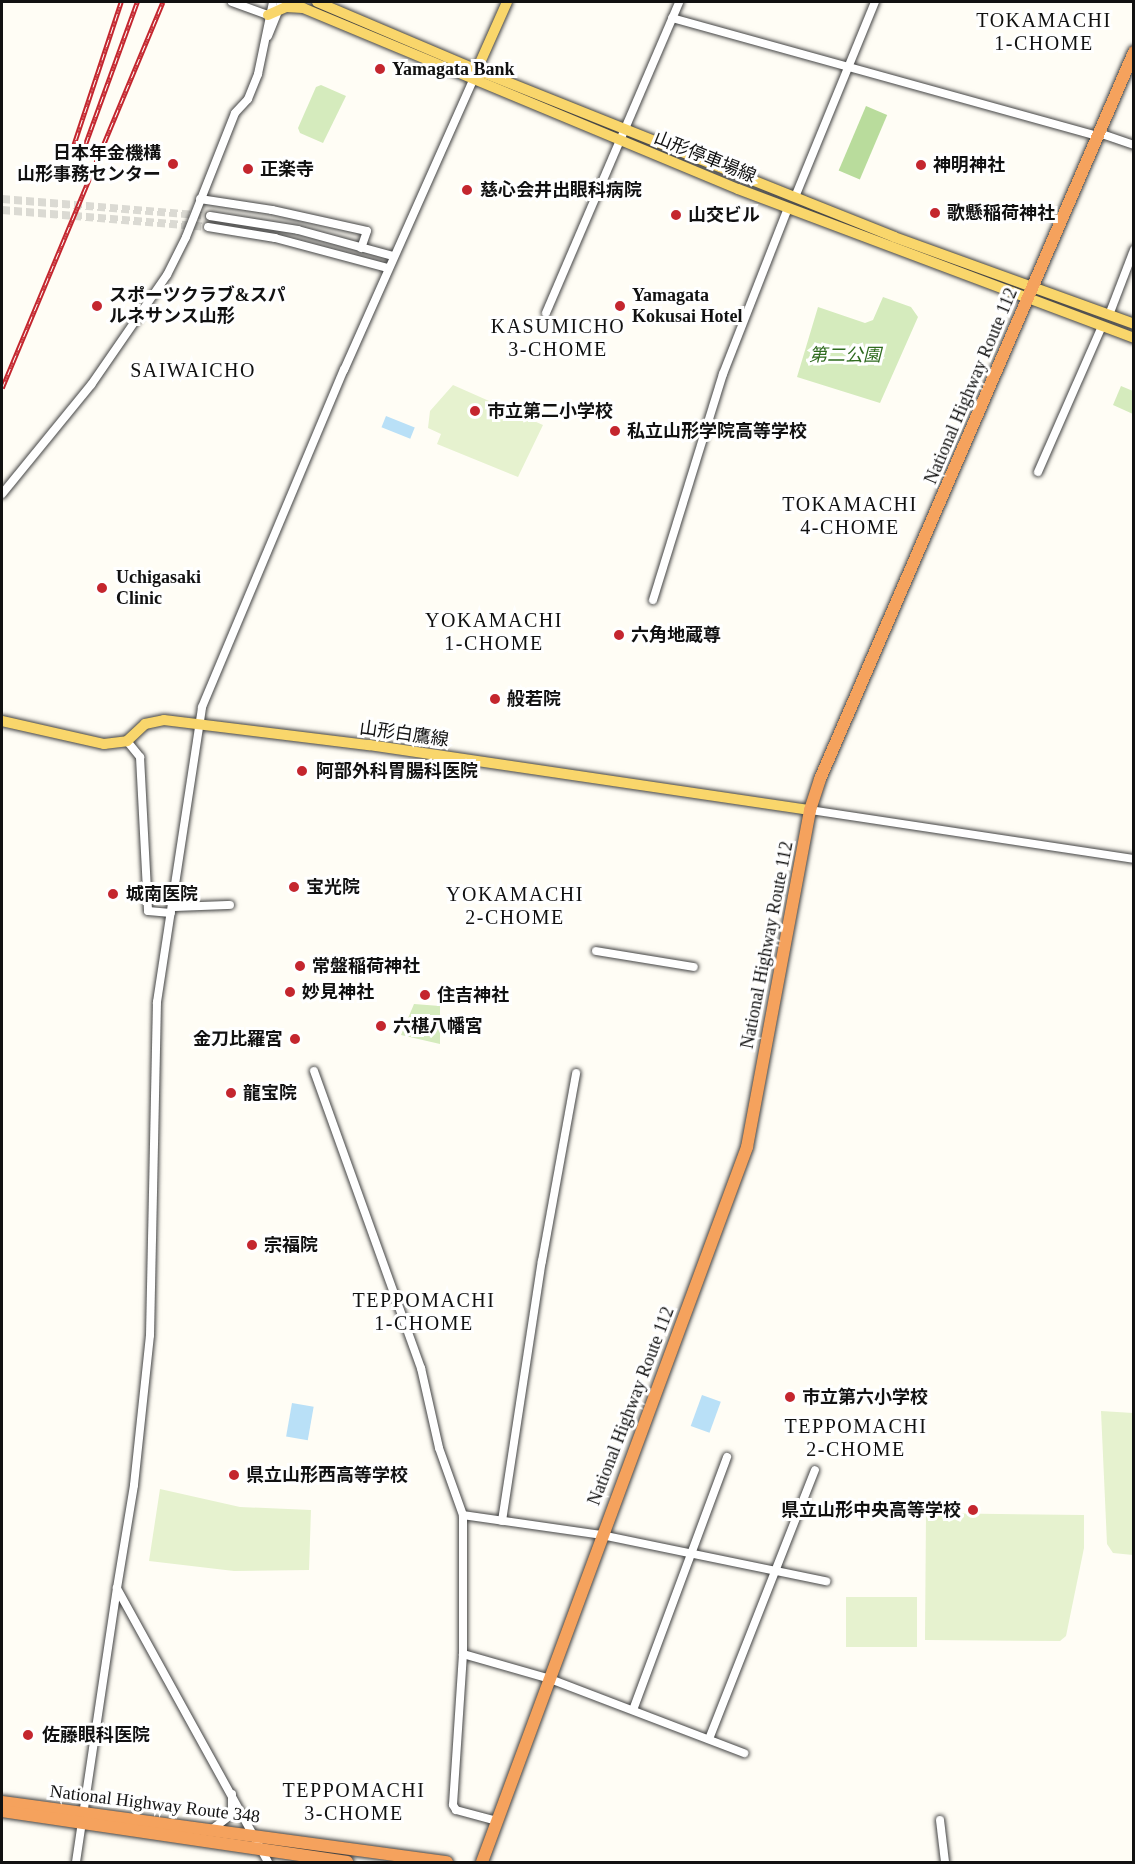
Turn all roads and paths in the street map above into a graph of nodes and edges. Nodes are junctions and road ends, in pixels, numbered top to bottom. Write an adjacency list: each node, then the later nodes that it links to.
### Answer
1 (232, 2): 6 (street)
2 (317, 2): 10 (main road, 山形停車場線)
3 (507, 2): 10 (main road)
4 (679, 2): 7 (street)
5 (875, 2): 9 (street)
6 (275, 7): 10 (main road, 山形停車場線); 15 (street)
7 (672, 18): 9 (street); 11 (street)
8 (1134, 52): 12 (highway, National Highway Route 112)
9 (850, 64): 12 (street); 14 (street)
10 (475, 75): 11 (main road, 山形停車場線); 21 (street)
11 (622, 135): 14 (main road, 山形停車場線); 16 (main road, 山形停車場線); 25 (street)
12 (1099, 135): 13 (street); 23 (highway, National Highway Route 112)
13 (1134, 145)
14 (795, 197): 23 (main road, 山形停車場線)
15 (200, 199): 19 (street); 31 (street)
16 (788, 208): 24 (main road, 山形停車場線); 32 (street)
17 (210, 216): 19 (street)
18 (208, 227): 22 (street)
19 (362, 248): 21 (street)
20 (1134, 250): 26 (street)
21 (393, 256): 22 (street)
22 (388, 268): 34 (street)
23 (1034, 286): 24 (highway, National Highway Route 112); 26 (main road, 山形停車場線)
24 (1027, 300): 28 (main road, 山形停車場線); 36 (highway, National Highway Route 112)
25 (546, 313)
26 (1109, 315): 27 (main road, 山形停車場線)
27 (1134, 324)
28 (1102, 326): 29 (main road, 山形停車場線); 30 (street)
29 (1134, 338)
30 (1038, 472)
31 (2, 494)
32 (653, 600)
33 (2, 721): 35 (main road)
34 (197, 724): 35 (main road, 山形白鷹線); 36 (main road, 山形白鷹線); 39 (street)
35 (128, 741): 39 (street)
36 (810, 810): 37 (street); 48 (highway, National Highway Route 112)
37 (1134, 859)
38 (230, 905): 39 (street)
39 (172, 910): 52 (street)
40 (596, 951): 41 (street)
41 (694, 967)
42 (314, 1071): 46 (street)
43 (576, 1073): 47 (street)
44 (727, 1457): 49 (street)
45 (815, 1470): 50 (street)
46 (464, 1515): 47 (street); 53 (street)
47 (502, 1521): 48 (street)
48 (601, 1535): 49 (street); 54 (highway, National Highway Route 112)
49 (693, 1553): 50 (street); 55 (street)
50 (775, 1572): 51 (street); 56 (street)
51 (826, 1581)
52 (117, 1588): 58 (street); 61 (street)
53 (464, 1654): 54 (street); 63 (street)
54 (550, 1679): 55 (street); 63 (highway, National Highway Route 112)
55 (633, 1710): 56 (street)
56 (710, 1739): 57 (street)
57 (744, 1753)
58 (232, 1790): 64 (street); 65 (street)
59 (2, 1802): 61 (highway, National Highway Route 348)
60 (2, 1811): 61 (highway, National Highway Route 348)
61 (81, 1819): 64 (highway, National Highway Route 348); 66 (highway, National Highway Route 348); 68 (street)
62 (940, 1820): 73 (street)
63 (497, 1821): 72 (highway, National Highway Route 112)
64 (210, 1830): 65 (highway, National Highway Route 348)
65 (256, 1834): 66 (street); 71 (highway, National Highway Route 348)
66 (260, 1849): 67 (highway, National Highway Route 348); 69 (street)
67 (300, 1859): 70 (highway, National Highway Route 348)
68 (75, 1863)
69 (268, 1863)
70 (347, 1863)
71 (447, 1863)
72 (482, 1863)
73 (945, 1863)

